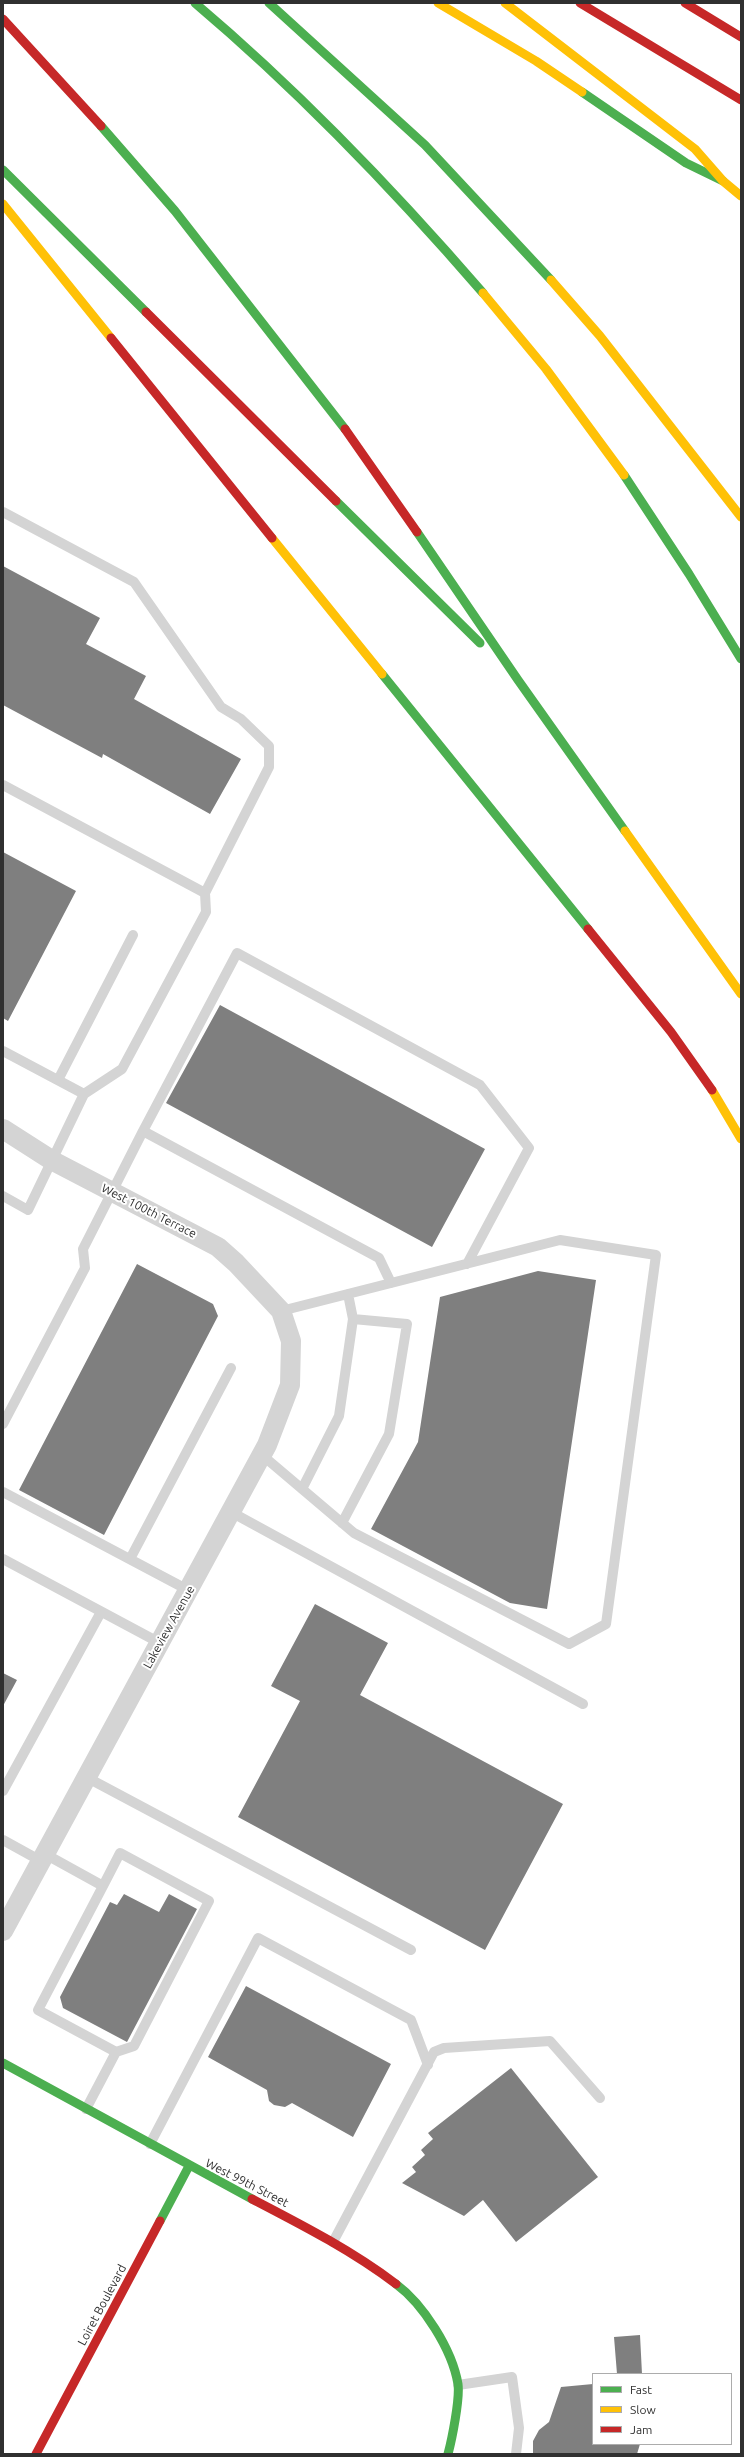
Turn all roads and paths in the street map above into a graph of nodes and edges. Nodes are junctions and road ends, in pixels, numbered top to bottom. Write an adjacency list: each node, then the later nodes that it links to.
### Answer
1 (195, 3): 16 (main road)
2 (269, 3): 15 (main road)
3 (438, 3): 11 (main road)
4 (505, 3): 11 (main road)
5 (580, 3): 9 (main road)
6 (685, 3): 8 (main road)
7 (3, 19): 17 (main road)
8 (741, 37)
9 (741, 100)
10 (3, 170): 17 (main road)
11 (723, 181): 12 (main road)
12 (741, 196)
13 (3, 204): 27 (main road)
14 (3, 512): 19 (lane)
15 (741, 517)
16 (741, 659)
17 (518, 680): 21 (main road)
18 (3, 785): 19 (lane)
19 (205, 893): 24 (lane)
20 (134, 935): 23 (lane)
21 (741, 994)
22 (3, 1051): 23 (lane)
23 (58, 1080): 24 (lane)
24 (84, 1094): 28 (lane)
25 (3, 1129): 28 (street, West 100th Terrace)
26 (143, 1131): 29 (lane); 31 (lane); 32 (lane)
27 (741, 1139)
28 (53, 1161): 29 (street, West 100th Terrace); 30 (lane)
29 (111, 1192): 34 (street, West 100th Terrace); 37 (lane)
30 (3, 1196)
31 (467, 1264): 32 (lane); 42 (lane)
32 (391, 1283): 33 (lane)
33 (348, 1294): 34 (lane); 35 (lane)
34 (281, 1311): 38 (street, Lakeview Avenue)
35 (353, 1318): 39 (lane); 42 (lane)
36 (231, 1368): 44 (lane)
37 (3, 1424)
38 (262, 1455): 39 (lane); 41 (street, Lakeview Avenue)
39 (302, 1489): 42 (lane)
40 (3, 1492): 44 (lane)
41 (231, 1512): 45 (street, Lakeview Avenue); 48 (lane)
42 (342, 1523)
43 (3, 1559): 46 (lane)
44 (130, 1559): 45 (lane)
45 (188, 1590): 47 (street, Lakeview Avenue)
46 (101, 1612): 47 (lane); 50 (lane)
47 (160, 1643): 49 (street, Lakeview Avenue)
48 (583, 1704)
49 (86, 1777): 52 (street, Lakeview Avenue); 55 (lane)
50 (3, 1791)
51 (3, 1840): 52 (lane)
52 (43, 1858): 53 (lane); 54 (street, Lakeview Avenue)
53 (103, 1886): 56 (lane); 56 (lane)
54 (3, 1931)
55 (411, 1950)
56 (116, 2052): 60 (lane)
57 (3, 2063): 60 (main road, West 99th Street)
58 (428, 2065): 59 (lane); 61 (lane); 63 (lane)
59 (600, 2098)
60 (86, 2109): 61 (main road, West 99th Street)
61 (150, 2144): 62 (main road, West 99th Street)
62 (189, 2166): 63 (main road, West 99th Street); 65 (main road, Loiret Boulevard)
63 (333, 2242): 64 (main road, West 99th Street)
64 (458, 2385): 66 (main road); 67 (lane)
65 (36, 2454)
66 (448, 2454)
67 (516, 2454)

